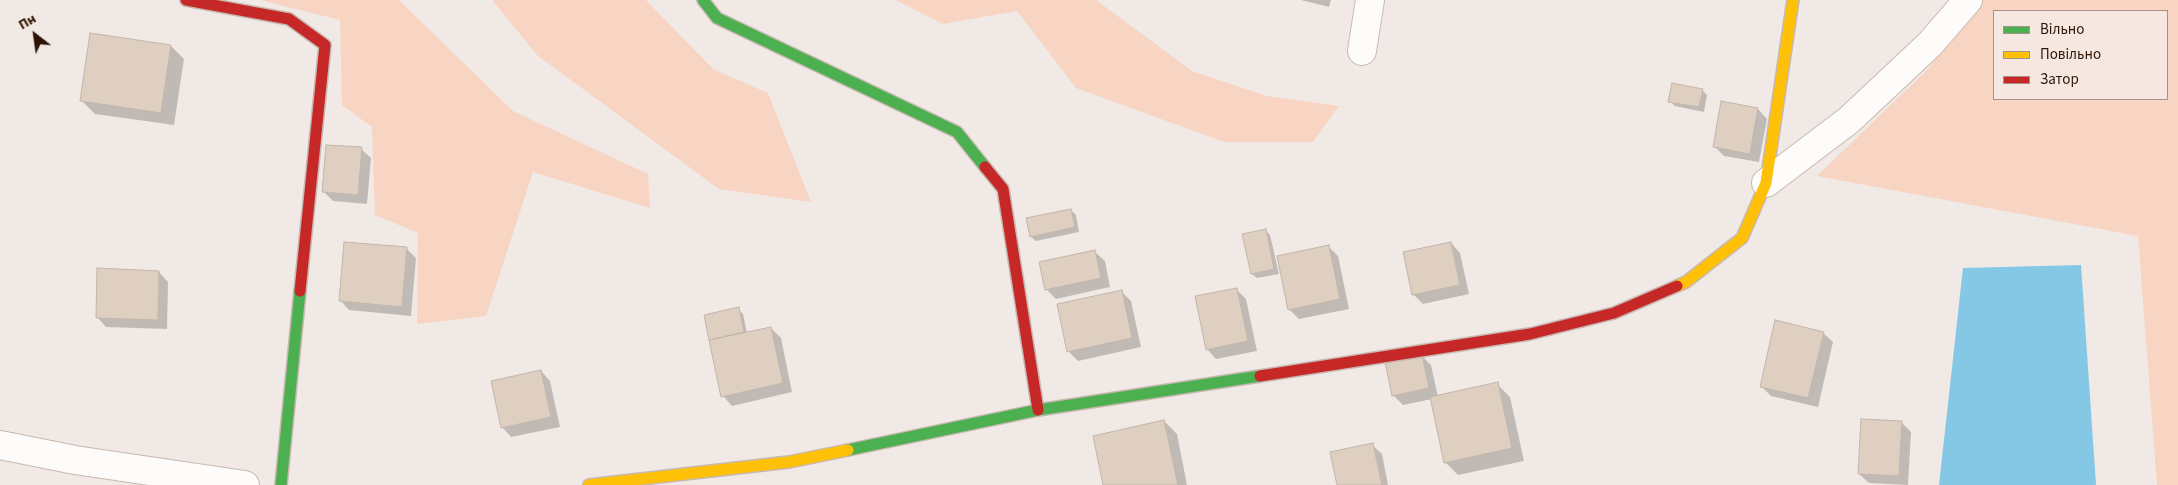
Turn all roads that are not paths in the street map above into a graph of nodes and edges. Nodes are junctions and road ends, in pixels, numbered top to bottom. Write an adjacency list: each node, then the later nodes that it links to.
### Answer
1 (186, 0): 11 (street)
2 (703, 0): 8 (street)
3 (1370, 0): 6 (street)
4 (1793, 0): 7 (street)
5 (1968, 0): 7 (street)
6 (1362, 51)
7 (1766, 183): 8 (street)
8 (1038, 410): 12 (street)
9 (0, 445): 10 (street)
10 (246, 485)
11 (282, 485)
12 (589, 485)

